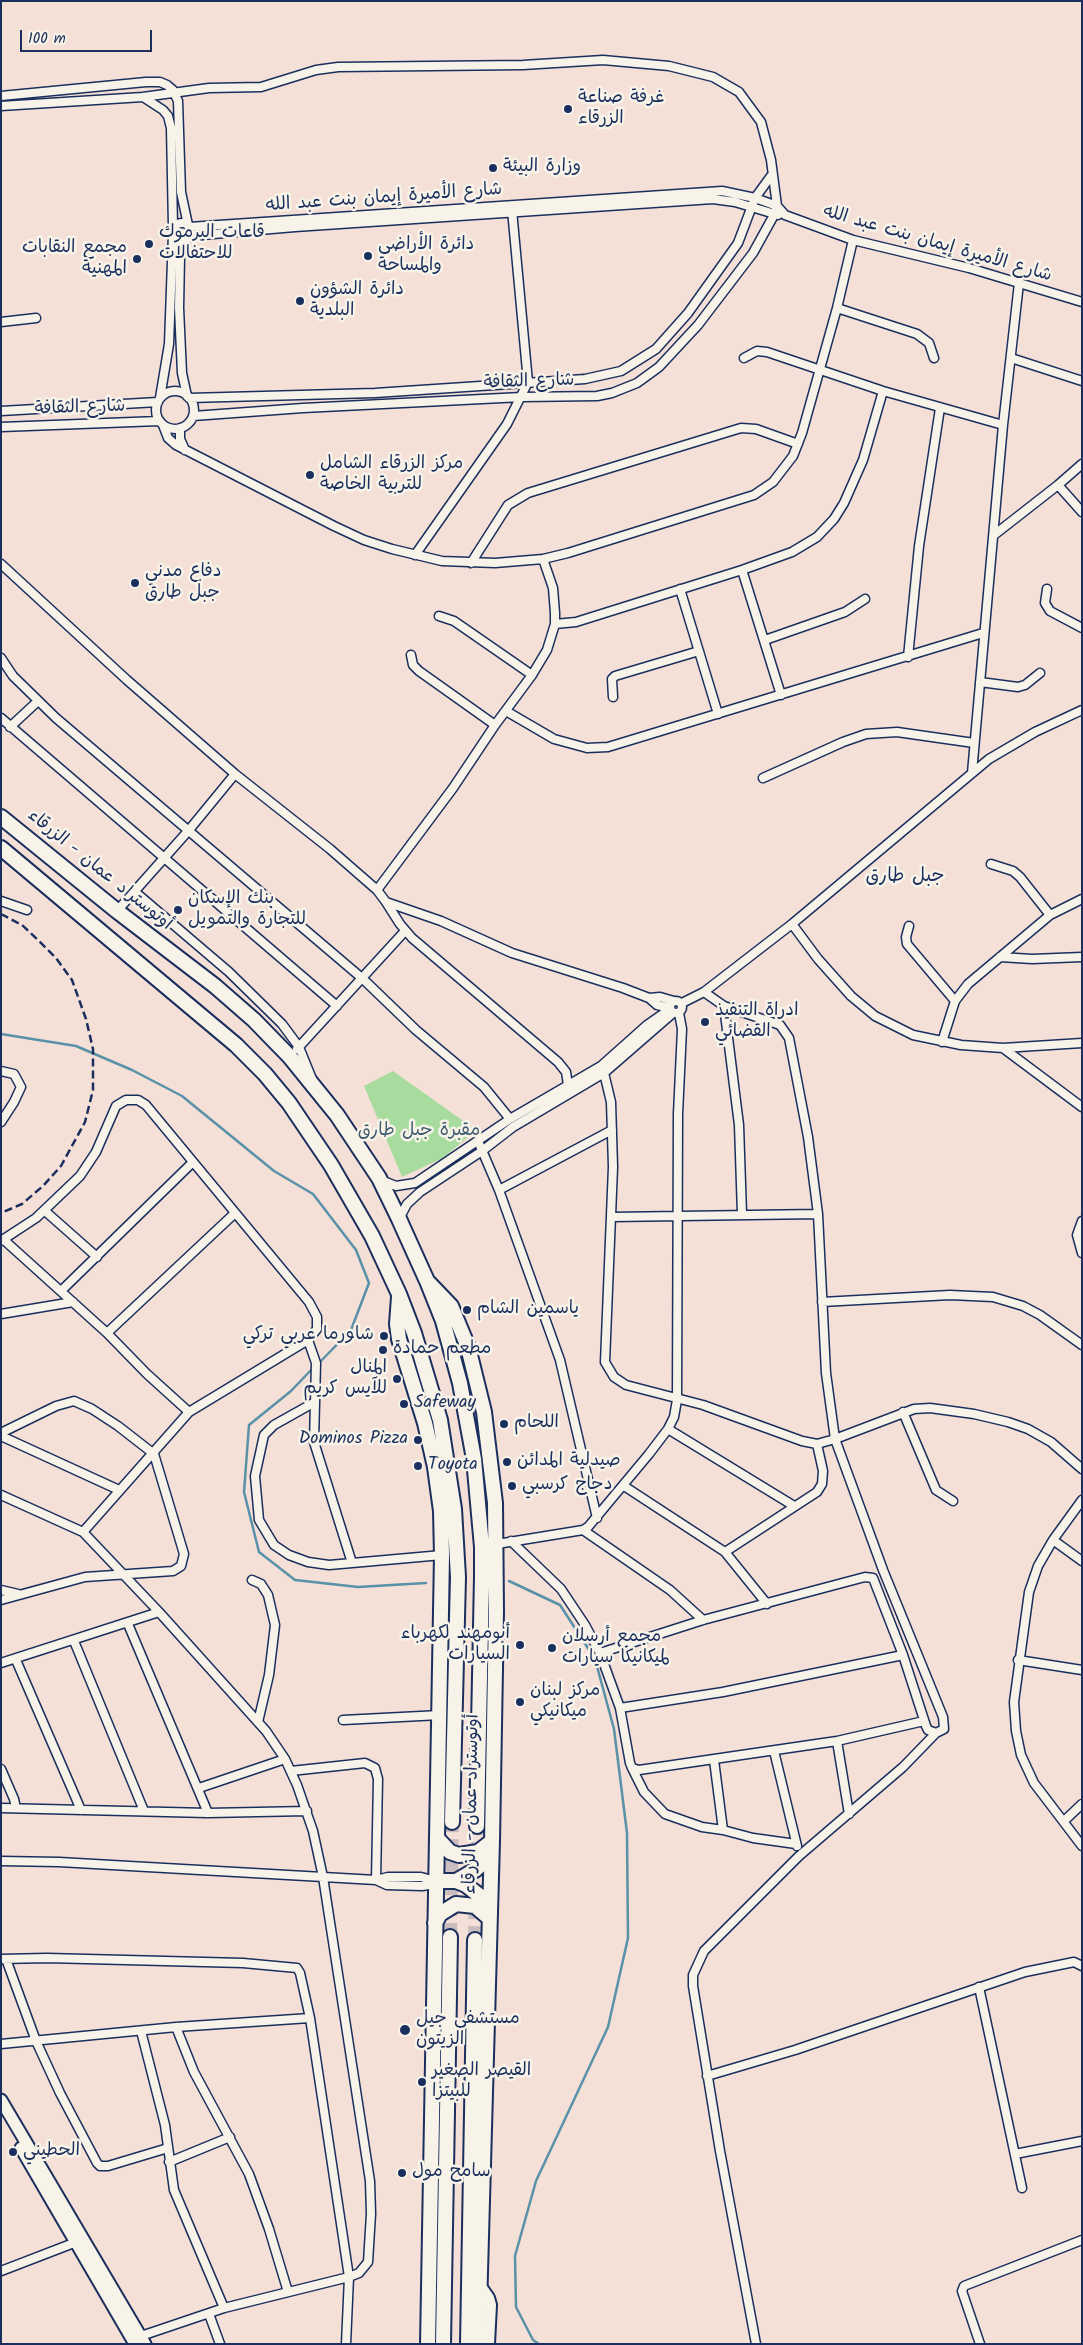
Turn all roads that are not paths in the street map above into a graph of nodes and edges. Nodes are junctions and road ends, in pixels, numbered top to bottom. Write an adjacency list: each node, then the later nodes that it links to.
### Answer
1 (176, 94): 2 (street); 3 (street); 5 (street); 12 (street)
2 (1, 96)
3 (144, 97): 4 (street); 13 (street)
4 (1, 106)
5 (771, 176): 6 (street, شارع الثقافة); 8 (street)
6 (755, 198): 7 (street, شارع الثقافة); 8 (street, شارع الأميرة إيمان بنت عبد الله); 9 (street, شارع الأميرة إيمان بنت عبد الله)
7 (752, 206): 9 (street, شارع الأميرة إيمان بنت عبد الله); 10 (street, شارع الأميرة إيمان بنت عبد الله); 26 (street, شارع الثقافة)
8 (777, 206): 10 (street, شارع الثقافة); 11 (street, شارع الأميرة إيمان بنت عبد الله)
9 (512, 210): 12 (street, شارع الأميرة إيمان بنت عبد الله); 14 (street, شارع الأميرة إيمان بنت عبد الله); 26 (street)
10 (774, 215): 11 (street, شارع الأميرة إيمان بنت عبد الله); 29 (street, شارع الثقافة)
11 (785, 215): 15 (street, شارع الأميرة إيمان بنت عبد الله)
12 (189, 226): 13 (street, شارع الأميرة إيمان بنت عبد الله); 14 (street)
13 (173, 231): 14 (street); 30 (street)
14 (188, 237): 28 (street)
15 (853, 240): 16 (street, شارع الأميرة إيمان بنت عبد الله); 18 (street)
16 (1019, 283): 17 (street, شارع الأميرة إيمان بنت عبد الله); 23 (street)
17 (1082, 302)
18 (837, 308): 22 (street); 24 (street)
19 (36, 318): 20 (street)
20 (1, 322)
21 (744, 358): 24 (street)
22 (934, 358)
23 (1011, 358): 25 (street); 35 (street)
24 (821, 370): 27 (street); 38 (street)
25 (1082, 380)
26 (528, 382): 28 (street, شارع الثقافة); 29 (street)
27 (882, 391): 31 (street); 48 (street)
28 (188, 397): 30 (street); 33 (street)
29 (522, 397): 33 (street, شارع الثقافة); 44 (street)
30 (159, 400): 32 (street, شارع الثقافة); 34 (street)
31 (940, 408): 35 (street); 59 (street)
32 (1, 410)
33 (193, 416): 37 (street)
34 (161, 423): 36 (street, شارع الثقافة); 37 (street); 39 (street)
35 (1003, 425): 43 (street)
36 (1, 427)
37 (180, 428): 39 (street)
38 (798, 444): 45 (street); 46 (street)
39 (185, 450): 44 (street)
40 (1082, 464): 41 (street)
41 (1058, 486): 42 (street); 43 (street)
42 (1082, 512)
43 (994, 535): 55 (street)
44 (415, 555): 46 (street)
45 (543, 559): 46 (street); 53 (street)
46 (471, 563)
47 (1, 564): 75 (street)
48 (742, 570): 50 (street); 56 (street)
49 (1047, 588): 54 (street)
50 (680, 589): 53 (street); 57 (street)
51 (865, 599): 56 (street)
52 (439, 616): 62 (street)
53 (555, 624): 62 (street)
54 (1082, 628)
55 (983, 633): 59 (street); 63 (street)
56 (765, 640): 64 (street)
57 (699, 651): 65 (street); 69 (street)
58 (411, 655): 71 (street)
59 (908, 657): 64 (street)
60 (2, 662): 66 (street)
61 (1040, 673): 63 (street)
62 (532, 675): 68 (street)
63 (980, 682): 73 (street)
64 (781, 695): 69 (street)
65 (613, 697)
66 (38, 701): 72 (street); 78 (street)
67 (1082, 710): 74 (street)
68 (506, 711): 69 (street); 71 (street)
69 (718, 714)
70 (1, 718): 72 (street)
71 (495, 725): 82 (street)
72 (10, 727): 80 (street)
73 (974, 743): 74 (street); 76 (street)
74 (972, 773): 90 (street)
75 (236, 774): 78 (street); 82 (street)
76 (763, 778)
77 (1, 817): 88 (highway, أوتوستراد عمان - الزرقاء)
78 (189, 830): 80 (street); 95 (street)
79 (1, 848): 130 (highway, أوتوستراد عمان - الزرقاء)
80 (164, 858): 83 (street); 98 (street)
81 (991, 864): 89 (street)
82 (377, 890): 86 (street)
83 (134, 891): 88 (street); 104 (street)
84 (1082, 899): 89 (street)
85 (1, 901): 87 (street)
86 (386, 902): 92 (street); 100 (street)
87 (26, 910)
88 (117, 911): 104 (highway, أوتوستراد عمان - الزرقاء)
89 (1050, 915): 94 (street)
90 (792, 924): 96 (street); 101 (street)
91 (909, 926): 97 (street)
92 (405, 931): 95 (street); 107 (street)
93 (1082, 957): 94 (street)
94 (1000, 958): 97 (street)
95 (363, 979): 98 (street); 109 (street)
96 (704, 992): 99 (street); 100 (street)
97 (955, 1001): 101 (street)
98 (337, 1006): 104 (street)
99 (724, 1006): 119 (street); 120 (street)
100 (675, 1008): 106 (street); 107 (street); 121 (street)
101 (942, 1042): 103 (street)
102 (1082, 1043): 103 (street)
103 (1003, 1048): 108 (street)
104 (294, 1052): 115 (highway, أوتوستراد عمان - الزرقاء)
105 (1, 1071): 110 (street)
106 (604, 1073): 111 (street); 113 (street)
107 (568, 1085): 109 (street)
108 (1082, 1107)
109 (510, 1119): 112 (street)
110 (1, 1122)
111 (612, 1130): 116 (street); 122 (street)
112 (478, 1142): 113 (street); 115 (street)
113 (482, 1151): 116 (street); 123 (street)
114 (192, 1163): 117 (street); 118 (street); 127 (street)
115 (378, 1178): 123 (highway, أوتوستراد عمان - الزرقاء)
116 (499, 1190): 157 (street)
117 (45, 1211): 125 (street); 127 (street)
118 (234, 1214): 134 (street); 135 (street)
119 (742, 1214): 120 (street); 121 (street)
120 (818, 1214): 132 (street)
121 (678, 1216): 122 (street); 137 (street)
122 (612, 1217): 137 (street)
123 (399, 1219): 128 (highway, أوتوستراد عمان - الزرقاء)
124 (1082, 1221): 126 (street)
125 (3, 1240): 129 (street)
126 (1082, 1253)
127 (97, 1257): 129 (street)
128 (427, 1282): 140 (highway, أوتوستراد عمان - الزرقاء); 142 (highway, أوتوستراد عمان - الزرقاء)
129 (61, 1291): 131 (street)
130 (399, 1294): 143 (highway, أوتوستراد عمان - الزرقاء); 144 (highway, أوتوستراد عمان - الزرقاء)
131 (73, 1302): 133 (street); 134 (street)
132 (822, 1302): 136 (street); 147 (street)
133 (1, 1314)
134 (107, 1333): 139 (street)
135 (308, 1340): 138 (street); 139 (street)
136 (1082, 1345)
137 (677, 1400): 145 (street); 148 (street)
138 (315, 1402): 166 (street); 166 (street)
139 (189, 1412): 149 (street)
140 (484, 1412): 142 (highway); 162 (highway, أوتوستراد عمان - الزرقاء)
141 (903, 1412): 147 (street); 150 (street); 155 (street)
142 (467, 1415): 207 (highway, أوتوستراد عمان - الزرقاء)
143 (440, 1420): 144 (highway); 206 (highway, أوتوستراد عمان - الزرقاء)
144 (425, 1423): 164 (highway, أوتوستراد عمان - الزرقاء)
145 (668, 1429): 151 (street); 156 (street)
146 (1, 1435): 149 (street); 152 (street)
147 (834, 1439): 148 (street); 188 (street)
148 (817, 1444): 156 (street)
149 (154, 1454): 152 (street); 167 (street)
150 (1082, 1469)
151 (624, 1486): 157 (street); 163 (street)
152 (119, 1490): 159 (street)
153 (1, 1496): 159 (street)
154 (1082, 1500): 160 (street)
155 (953, 1501)
156 (794, 1506): 163 (street)
157 (597, 1518): 158 (street)
158 (583, 1530): 161 (street); 174 (street)
159 (83, 1532): 167 (street)
160 (1052, 1540): 165 (street); 180 (street)
161 (511, 1541): 162 (street); 177 (street)
162 (497, 1544): 210 (highway, أوتوستراد عمان - الزرقاء)
163 (724, 1552): 172 (street)
164 (442, 1555): 166 (street); 184 (highway, أوتوستراد عمان - الزرقاء)
165 (1082, 1561)
166 (352, 1563)
167 (121, 1573): 170 (street); 173 (street)
168 (252, 1580): 186 (street)
169 (1, 1590): 170 (street)
170 (18, 1594): 171 (street)
171 (1, 1600)
172 (767, 1604): 174 (street); 178 (street)
173 (159, 1612): 175 (street); 186 (street)
174 (703, 1620): 177 (street)
175 (128, 1624): 176 (street); 196 (street)
176 (74, 1641): 179 (street); 201 (street)
177 (600, 1654): 183 (street)
178 (903, 1655): 183 (street); 187 (street)
179 (16, 1660): 181 (street); 200 (street)
180 (1018, 1660): 182 (street); 205 (street)
181 (1, 1663)
182 (1082, 1670)
183 (620, 1708): 193 (street)
184 (440, 1715): 185 (street); 209 (highway, أوتوستراد عمان - الزرقاء)
185 (344, 1720)
186 (258, 1722): 191 (street)
187 (924, 1722): 188 (street); 189 (street)
188 (936, 1733): 204 (street)
189 (837, 1741): 190 (street); 204 (street)
190 (774, 1751): 192 (street); 211 (street)
191 (285, 1759): 195 (street); 196 (street)
192 (714, 1760): 193 (street); 208 (street)
193 (632, 1768): 208 (street)
194 (1, 1769): 199 (street)
195 (291, 1771): 202 (street); 217 (street)
196 (199, 1788): 203 (street)
197 (1082, 1804): 205 (street)
198 (1, 1808): 199 (street)
199 (16, 1808): 200 (street)
200 (81, 1810): 201 (street)
201 (144, 1811): 203 (street)
202 (307, 1811): 203 (street); 216 (street)
203 (208, 1813)
204 (849, 1814): 214 (street)
205 (1064, 1821): 212 (street)
206 (452, 1822)
207 (477, 1826)
208 (724, 1830): 211 (street)
209 (437, 1838): 210 (highway); 218 (highway, أوتوستراد عمان - الزرقاء)
210 (492, 1841): 213 (highway, أوتوستراد عمان - الزرقاء)
211 (796, 1844): 214 (street)
212 (1082, 1846)
213 (491, 1856): 219 (highway); 220 (highway, أوتوستراد عمان - الزرقاء)
214 (799, 1856): 233 (street)
215 (1, 1861): 216 (street)
216 (323, 1877): 217 (street); 245 (street)
217 (376, 1880): 218 (street)
218 (436, 1881): 219 (highway); 222 (highway, أوتوستراد عمان - الزرقاء)
219 (456, 1881): 220 (highway)
220 (490, 1904): 221 (highway, أوتوستراد عمان - الزرقاء)
221 (489, 1918): 222 (highway); 246 (highway, أوتوستراد عمان - الزرقاء)
222 (435, 1923): 253 (highway, أوتوستراد عمان - الزرقاء)
223 (450, 1937): 254 (highway)
224 (475, 1940): 255 (highway)
225 (3, 1959): 228 (street); 231 (street)
226 (1082, 1966): 227 (street)
227 (979, 1987): 233 (street); 239 (street)
228 (310, 2018): 229 (street); 245 (street)
229 (176, 2027): 230 (street); 236 (street)
230 (141, 2031): 231 (street); 238 (street)
231 (36, 2041): 232 (street); 238 (street)
232 (1, 2044)
233 (707, 2076): 258 (street)
234 (1, 2100): 243 (main road)
235 (1, 2114): 243 (main road)
236 (230, 2137): 240 (street); 247 (street)
237 (1082, 2141): 239 (street)
238 (168, 2148): 240 (street)
239 (1015, 2154): 241 (street)
240 (170, 2162): 248 (street)
241 (1022, 2188)
242 (1082, 2240): 259 (street)
243 (80, 2241): 244 (street); 250 (main road)
244 (1, 2271)
245 (349, 2277): 247 (street); 252 (street)
246 (481, 2288): 256 (highway, أوتوستراد عمان - الزرقاء); 257 (main road)
247 (288, 2292): 248 (street)
248 (224, 2308): 249 (street)
249 (209, 2314): 250 (street); 251 (street)
250 (140, 2341)
251 (220, 2344)
252 (346, 2344)
253 (428, 2344)
254 (443, 2344)
255 (468, 2344)
256 (478, 2344)
257 (488, 2344)
258 (756, 2344)
259 (980, 2344)

